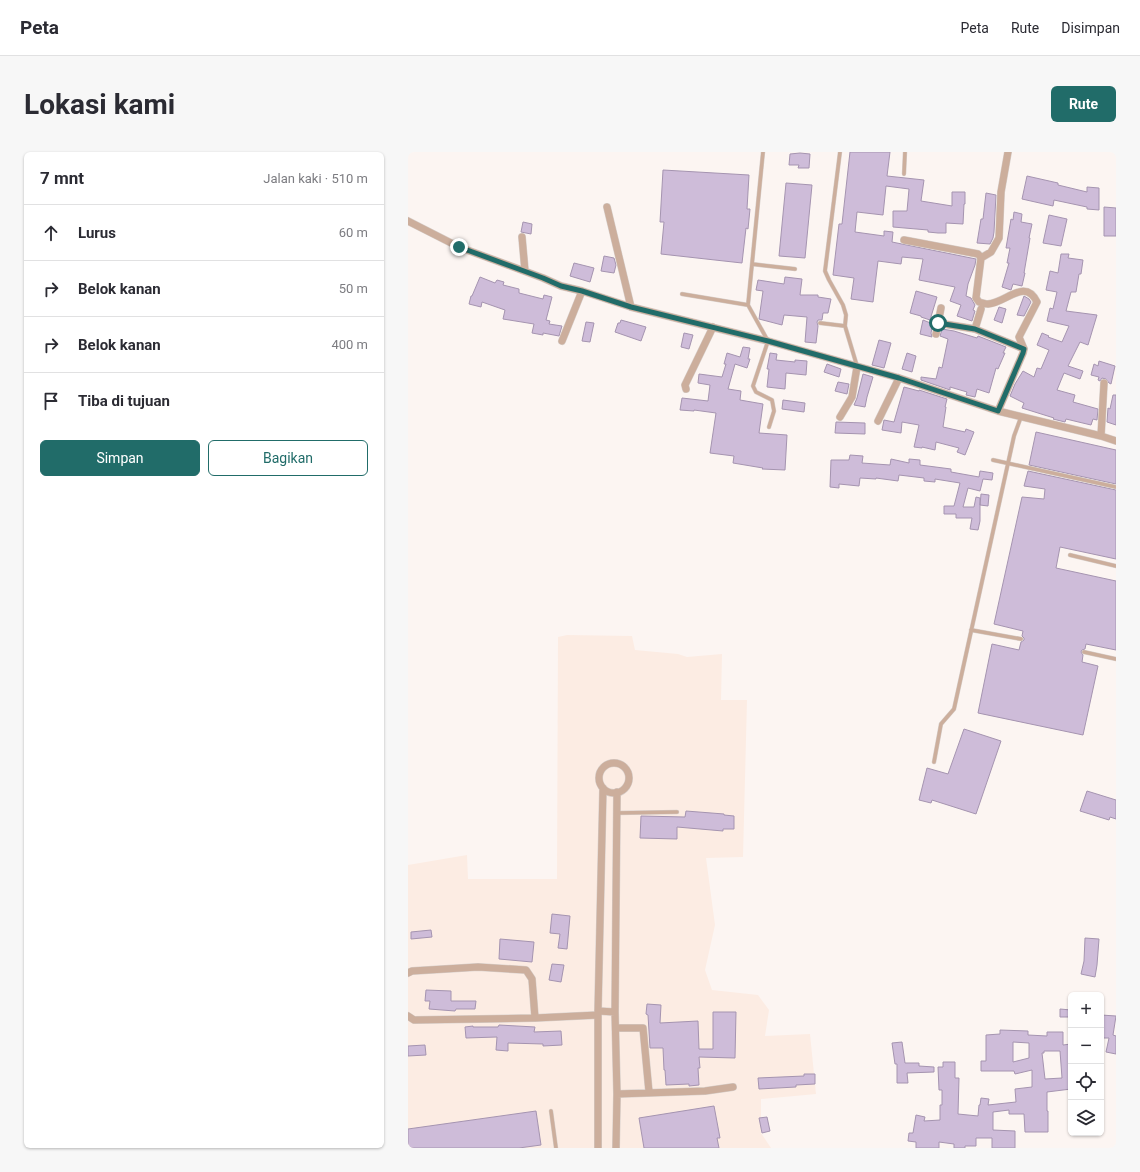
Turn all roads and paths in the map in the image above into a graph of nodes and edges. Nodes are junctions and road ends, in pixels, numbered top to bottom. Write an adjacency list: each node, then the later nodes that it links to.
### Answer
1 (763, 152): 11 (lane)
2 (840, 152): 22 (lane)
3 (905, 152): 5 (lane)
4 (1008, 152): 10 (street)
5 (904, 174)
6 (607, 207): 17 (street)
7 (408, 221): 13 (street)
8 (522, 238): 13 (street)
9 (904, 240): 10 (street)
10 (981, 258): 28 (street)
11 (752, 264): 12 (lane); 16 (lane)
12 (795, 269)
13 (525, 271): 14 (street)
14 (582, 291): 17 (street); 26 (street)
15 (682, 294): 16 (lane)
16 (748, 305): 27 (lane)
17 (631, 307): 23 (street)
18 (941, 308): 20 (street)
19 (981, 309): 24 (street)
20 (938, 323): 24 (street); 25 (street)
21 (820, 324): 22 (lane)
22 (845, 326): 29 (lane)
23 (713, 327): 27 (street); 32 (street)
24 (975, 329): 28 (street)
25 (936, 334)
26 (562, 341)
27 (768, 341): 29 (street); 37 (lane)
28 (1024, 349): 33 (street)
29 (857, 367): 30 (street); 34 (street)
30 (899, 378): 33 (street); 36 (street)
31 (1104, 383): 38 (street)
32 (686, 389)
33 (998, 411): 35 (street)
34 (840, 417)
35 (1021, 417): 38 (street); 41 (lane)
36 (878, 421)
37 (769, 427)
38 (1101, 436): 39 (street)
39 (1116, 441)
40 (993, 460): 41 (lane)
41 (1009, 464): 42 (lane); 45 (lane)
42 (1116, 487)
43 (1070, 556): 44 (lane)
44 (1116, 566)
45 (971, 630): 46 (lane); 49 (lane)
46 (1021, 639)
47 (1084, 652): 48 (lane)
48 (1116, 659)
49 (934, 762)
50 (603, 788): 51 (street); 51 (street); 56 (street)
51 (617, 792): 53 (street)
52 (677, 812): 53 (lane)
53 (617, 813): 55 (street)
54 (408, 973): 58 (street)
55 (615, 1012): 56 (street); 59 (street)
56 (598, 1013): 58 (street); 65 (street)
57 (408, 1016): 58 (street)
58 (535, 1018)
59 (616, 1028): 61 (street); 62 (street)
60 (733, 1087): 61 (street)
61 (649, 1092): 62 (street)
62 (617, 1094): 66 (street)
63 (551, 1111): 64 (lane)
64 (556, 1148)
65 (598, 1148)
66 (616, 1148)

